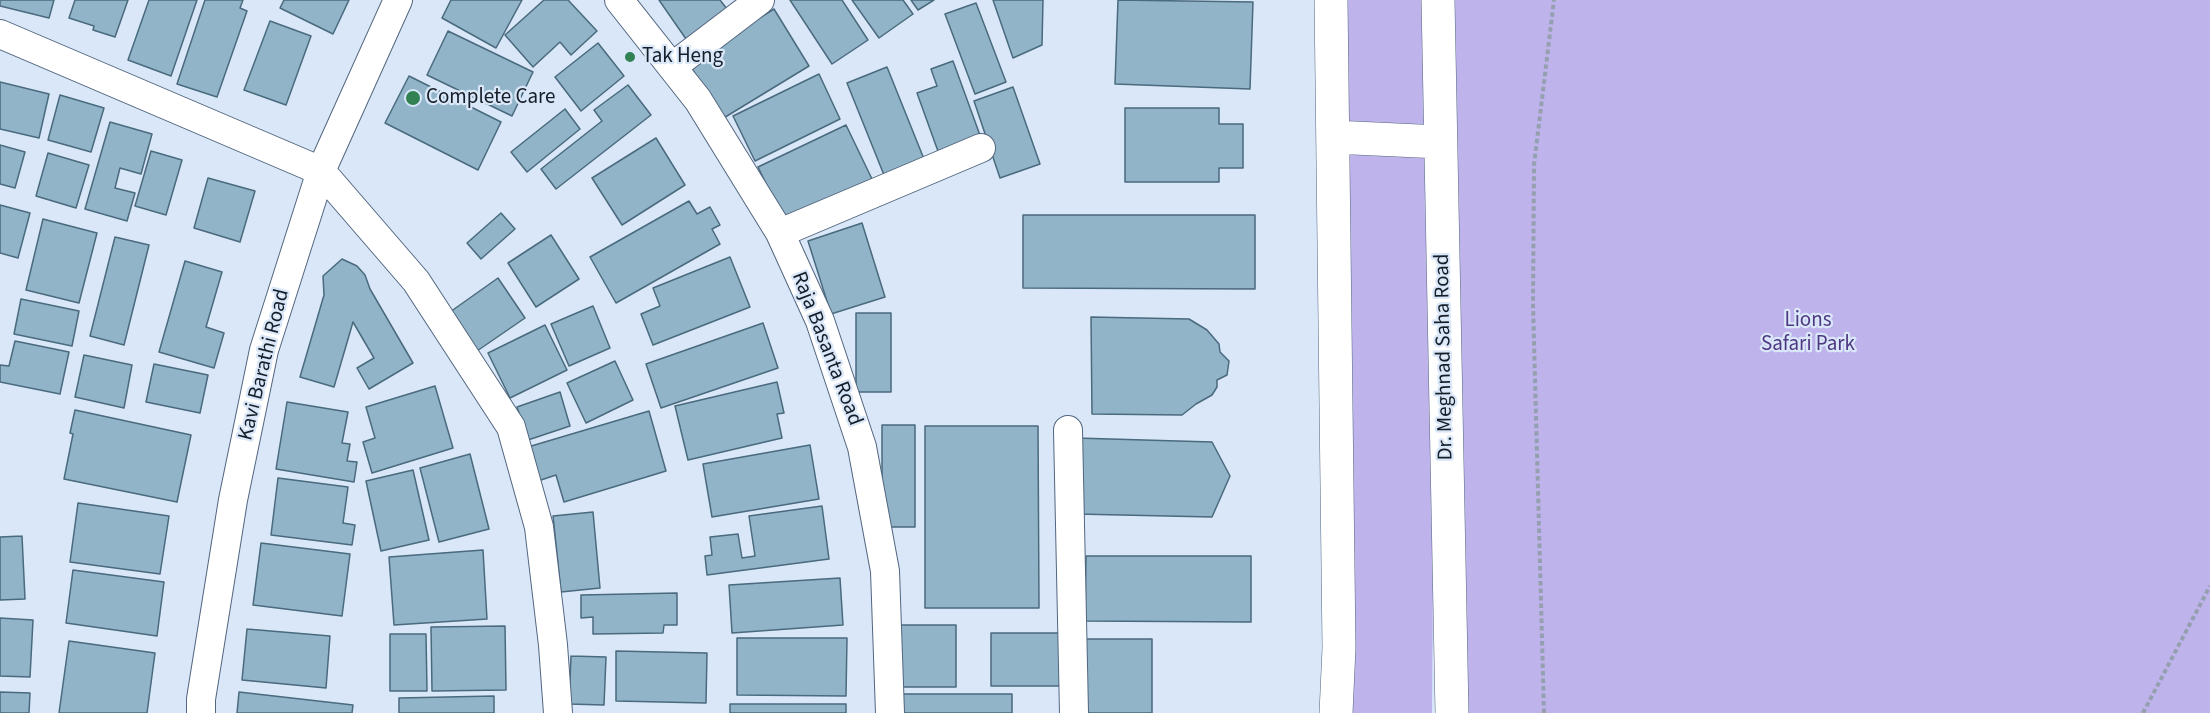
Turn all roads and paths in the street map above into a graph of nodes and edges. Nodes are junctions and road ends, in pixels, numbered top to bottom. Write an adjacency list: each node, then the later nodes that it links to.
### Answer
1 (398, 0): 12 (street, Kavi Barathi Road)
2 (619, 0): 8 (street, Raja Basanta Road)
3 (760, 0): 8 (street)
4 (1331, 0): 9 (street)
5 (1438, 0): 10 (street, Dr. Meghnad Saha Road)
6 (1554, 0): 22 (path)
7 (0, 34): 12 (street)
8 (672, 67): 13 (street, Raja Basanta Road)
9 (1333, 137): 10 (street); 20 (street)
10 (1440, 142): 21 (street, Dr. Meghnad Saha Road)
11 (981, 148): 13 (street)
12 (321, 171): 16 (street, Kavi Barathi Road); 17 (street)
13 (780, 233): 18 (street, Raja Basanta Road)
14 (1068, 429): 19 (street)
15 (2210, 586): 23 (path)
16 (201, 713)
17 (558, 713)
18 (890, 713)
19 (1074, 713)
20 (1336, 713)
21 (1452, 713)
22 (1544, 713)
23 (2143, 713)

